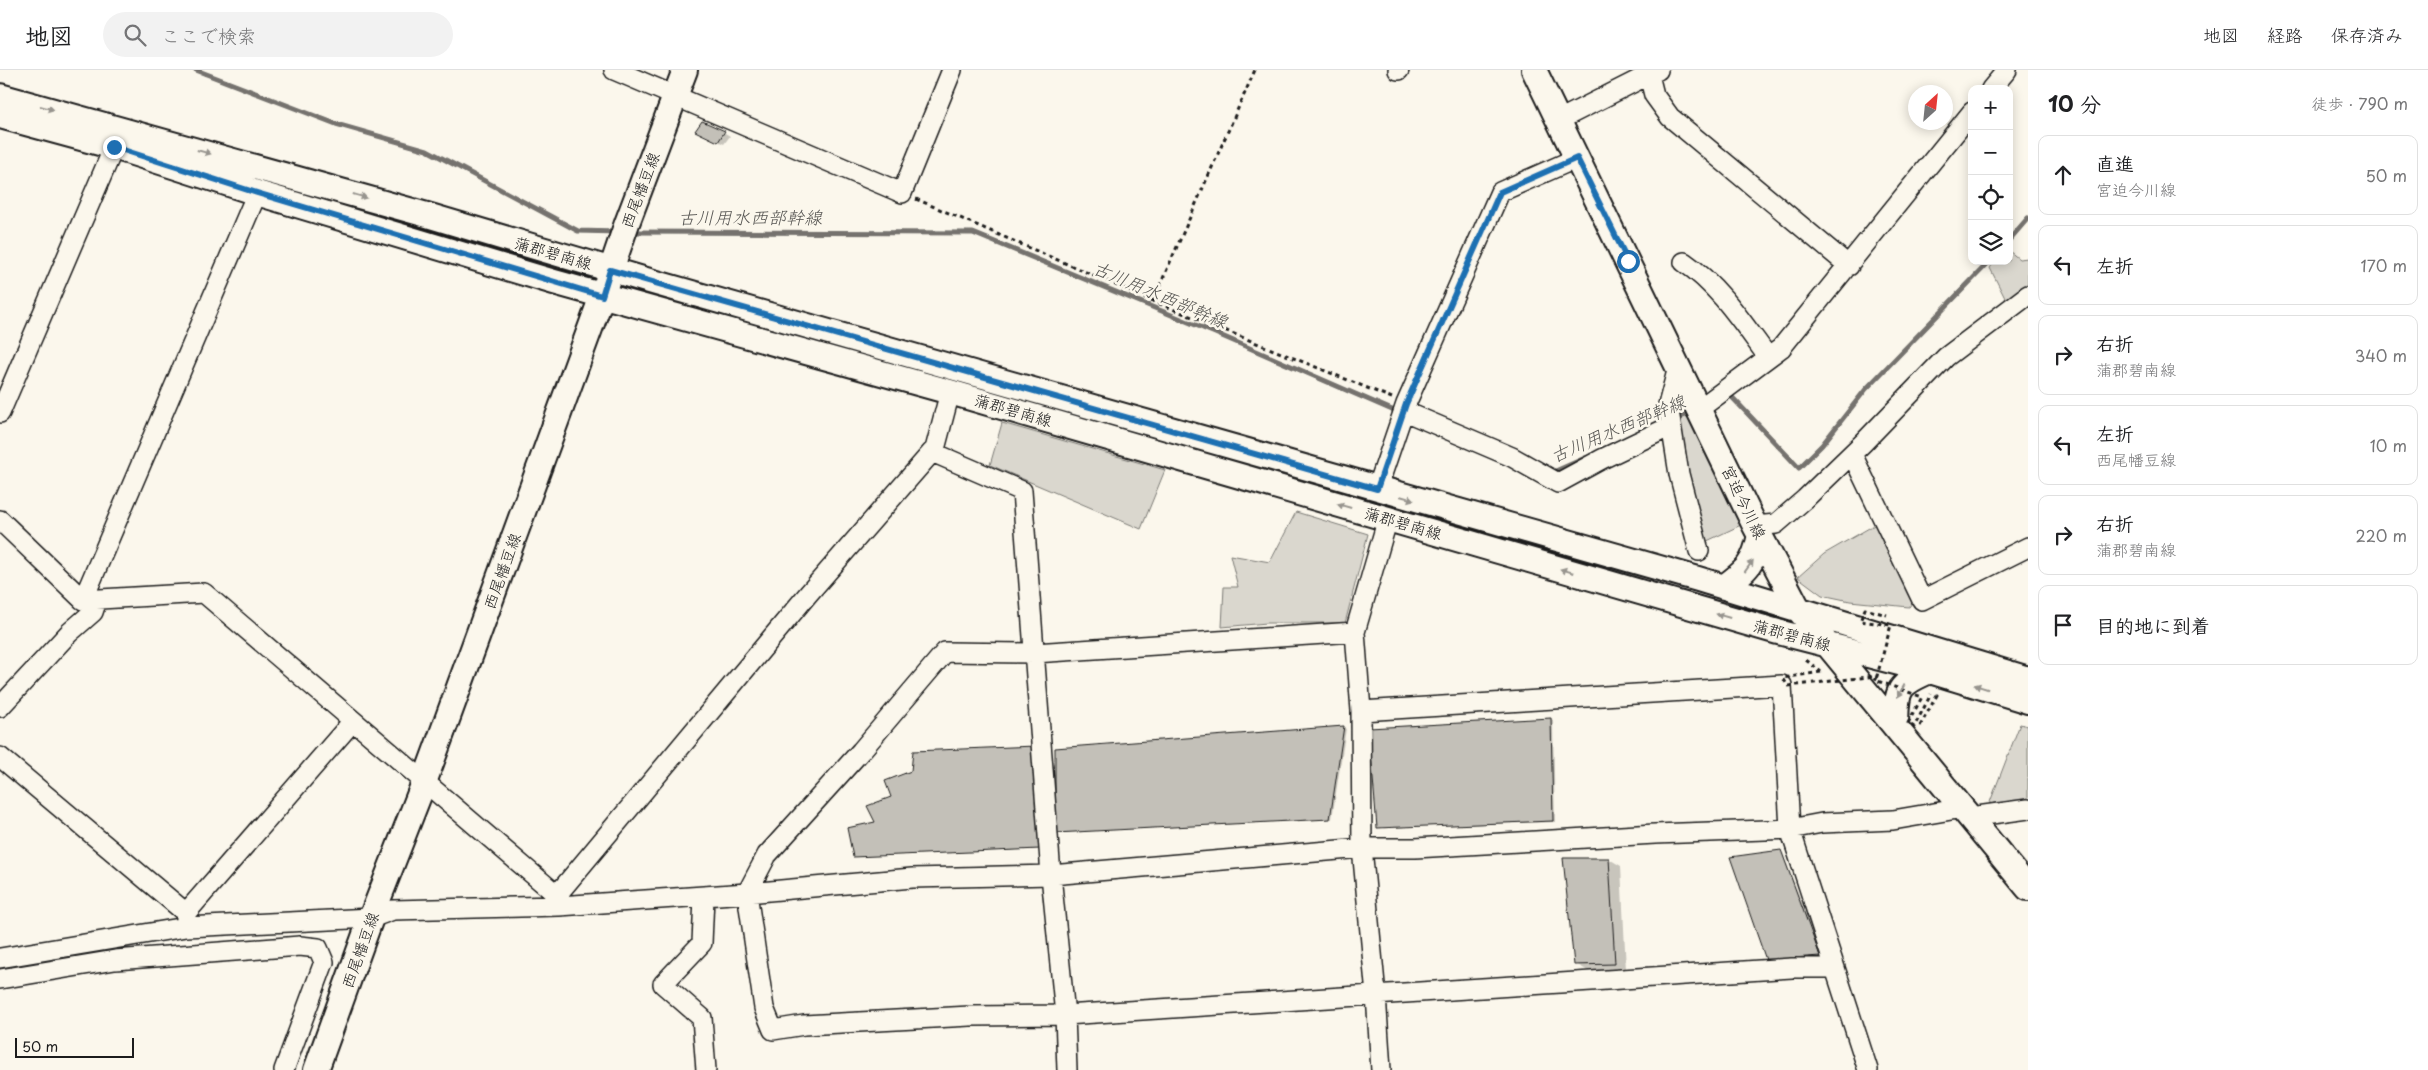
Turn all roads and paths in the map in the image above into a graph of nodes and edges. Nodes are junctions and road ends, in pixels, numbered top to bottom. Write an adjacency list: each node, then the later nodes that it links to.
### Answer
1 (614, 70): 10 (street)
2 (685, 70): 10 (main road, 西尾幡豆線)
3 (952, 70): 17 (street)
4 (1255, 70): 23 (path)
5 (1534, 70): 13 (main road, 宮迫今川線)
6 (2006, 70): 8 (street)
7 (1653, 72): 13 (street); 20 (street)
8 (1994, 85)
9 (0, 96): 18 (main road, 蒲郡碧南線, one-way to 18)
10 (676, 96): 17 (street); 18 (main road, 西尾幡豆線)
11 (0, 116): 14 (main road, 蒲郡碧南線)
12 (1968, 117): 20 (street)
13 (1559, 120): 15 (main road, 宮迫今川線)
14 (114, 147): 16 (main road, 蒲郡碧南線); 29 (street)
15 (1577, 158): 25 (main road, 宮迫今川線); 27 (street)
16 (257, 193): 22 (main road, 蒲郡碧南線); 40 (street)
17 (902, 193): 23 (path)
18 (613, 262): 22 (main road, 西尾幡豆線); 33 (main road, 蒲郡碧南線)
19 (1684, 262): 24 (street)
20 (1849, 266): 24 (street)
21 (2028, 295): 32 (street)
22 (602, 296): 26 (main road, 蒲郡碧南線); 56 (main road, 西尾幡豆線)
23 (1153, 302): 27 (path)
24 (1768, 358): 28 (street)
25 (1678, 367): 28 (main road, 宮迫今川線); 30 (street)
26 (950, 392): 31 (street); 34 (main road, 蒲郡碧南線, one-way to 26)
27 (1405, 407): 30 (street); 33 (street)
28 (1699, 409): 36 (main road, 宮迫今川線)
29 (0, 412)
30 (1672, 426): 38 (street)
31 (934, 453): 45 (street); 65 (street)
32 (1852, 454): 36 (street); 37 (street)
33 (1377, 489): 39 (main road, 蒲郡碧南線, one-way to 39)
34 (1388, 518): 43 (street); 44 (main road, 蒲郡碧南線, one-way to 34)
35 (0, 520): 40 (street)
36 (1758, 530): 39 (main road, one-way to 36); 41 (main road, 宮迫今川線)
37 (2028, 547)
38 (1699, 551)
39 (1724, 587): 41 (main road, 蒲郡碧南線)
40 (90, 600): 51 (street); 53 (street)
41 (1799, 610): 44 (main road, 宮迫今川線); 48 (main road, 蒲郡碧南線)
42 (1887, 615): 47 (path, bridge)
43 (1355, 632): 45 (street); 52 (street)
44 (1824, 643): 49 (main road, 蒲郡碧南線); 54 (main road, 宮迫今川線)
45 (1034, 653): 61 (street); 63 (street)
46 (1821, 672): 47 (path, bridge)
47 (1877, 676): 49 (path, bridge)
48 (2028, 679)
49 (1931, 682): 50 (main road, 蒲郡碧南線, one-way to 49); 54 (path); 54 (main road, one-way to 54)
50 (2028, 701)
51 (0, 708)
52 (1361, 711): 59 (street); 60 (street)
53 (353, 721): 56 (street); 67 (street)
54 (1906, 731): 58 (main road, 宮迫今川線)
55 (0, 757): 67 (street)
56 (425, 780): 65 (street); 66 (main road, 西尾幡豆線)
57 (2028, 809): 58 (street)
58 (1967, 813): 59 (street); 62 (main road, 宮迫今川線)
59 (1790, 829): 60 (street); 69 (street)
60 (1362, 848): 61 (street); 71 (street)
61 (1051, 875): 63 (street); 72 (street)
62 (2028, 888)
63 (747, 893): 64 (street); 72 (street)
64 (704, 897): 65 (street); 75 (street)
65 (558, 901): 66 (street)
66 (371, 918): 67 (street); 74 (main road, 西尾幡豆線)
67 (186, 920): 68 (street)
68 (0, 958)
69 (1834, 968): 71 (street); 78 (street)
70 (0, 979): 73 (street)
71 (1376, 995): 72 (street); 77 (street)
72 (1065, 1015): 76 (street)
73 (284, 1070)
74 (316, 1070)
75 (706, 1070)
76 (1067, 1070)
77 (1381, 1070)
78 (1868, 1070)

